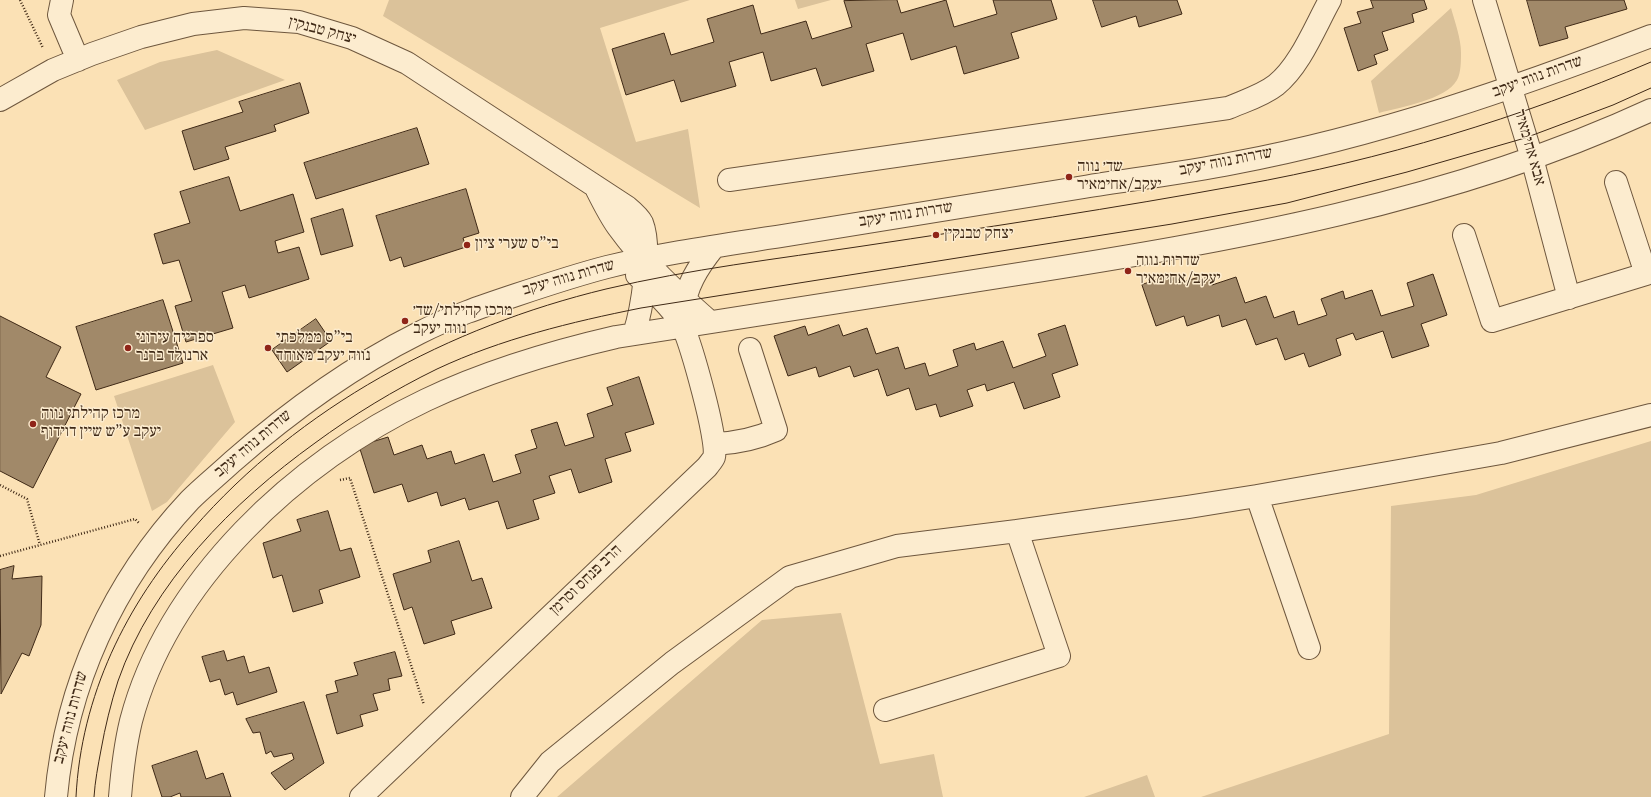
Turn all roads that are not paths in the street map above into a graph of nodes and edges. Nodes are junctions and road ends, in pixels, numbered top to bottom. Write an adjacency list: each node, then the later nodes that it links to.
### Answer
1 (62, 0): 5 (street)
2 (1330, 0): 10 (street)
3 (1484, 0): 6 (street, אבא אחימאיר)
4 (1651, 36): 6 (street, שדרות נווה יעקב)
5 (78, 60): 7 (street, יצחק טבנקין); 14 (street, יצחק טבנקין)
6 (1511, 89): 9 (street, אבא אחימאיר); 13 (street, שדרות נווה יעקב)
7 (0, 100)
8 (1651, 110): 9 (street)
9 (1532, 158): 16 (street, אבא אחימאיר); 18 (street)
10 (729, 180)
11 (1616, 182): 16 (street)
12 (1464, 235): 16 (street)
13 (714, 247): 14 (street, שדרות נווה יעקב); 17 (street, הרב פנחס וסרמן)
14 (635, 261): 15 (street); 17 (street, יצחק טבנקין); 28 (street, שדרות נווה יעקב)
15 (644, 281): 19 (street, הרב פנחס וסרמן); 20 (street)
16 (1569, 298)
17 (684, 300): 18 (street, יצחק טבנקין); 19 (street, הרב פנחס וסרמן)
18 (710, 322): 19 (street)
19 (683, 326): 20 (street); 23 (street, הרב פנחס וסרמן)
20 (634, 334): 29 (street)
21 (750, 349): 23 (street)
22 (1651, 414): 24 (street)
23 (715, 444): 30 (street, הרב פנחס וסרמן)
24 (1257, 496): 25 (street); 26 (street)
25 (1017, 530): 27 (street); 31 (street)
26 (1309, 648)
27 (885, 710)
28 (56, 797)
29 (120, 797)
30 (361, 797)
31 (522, 797)

